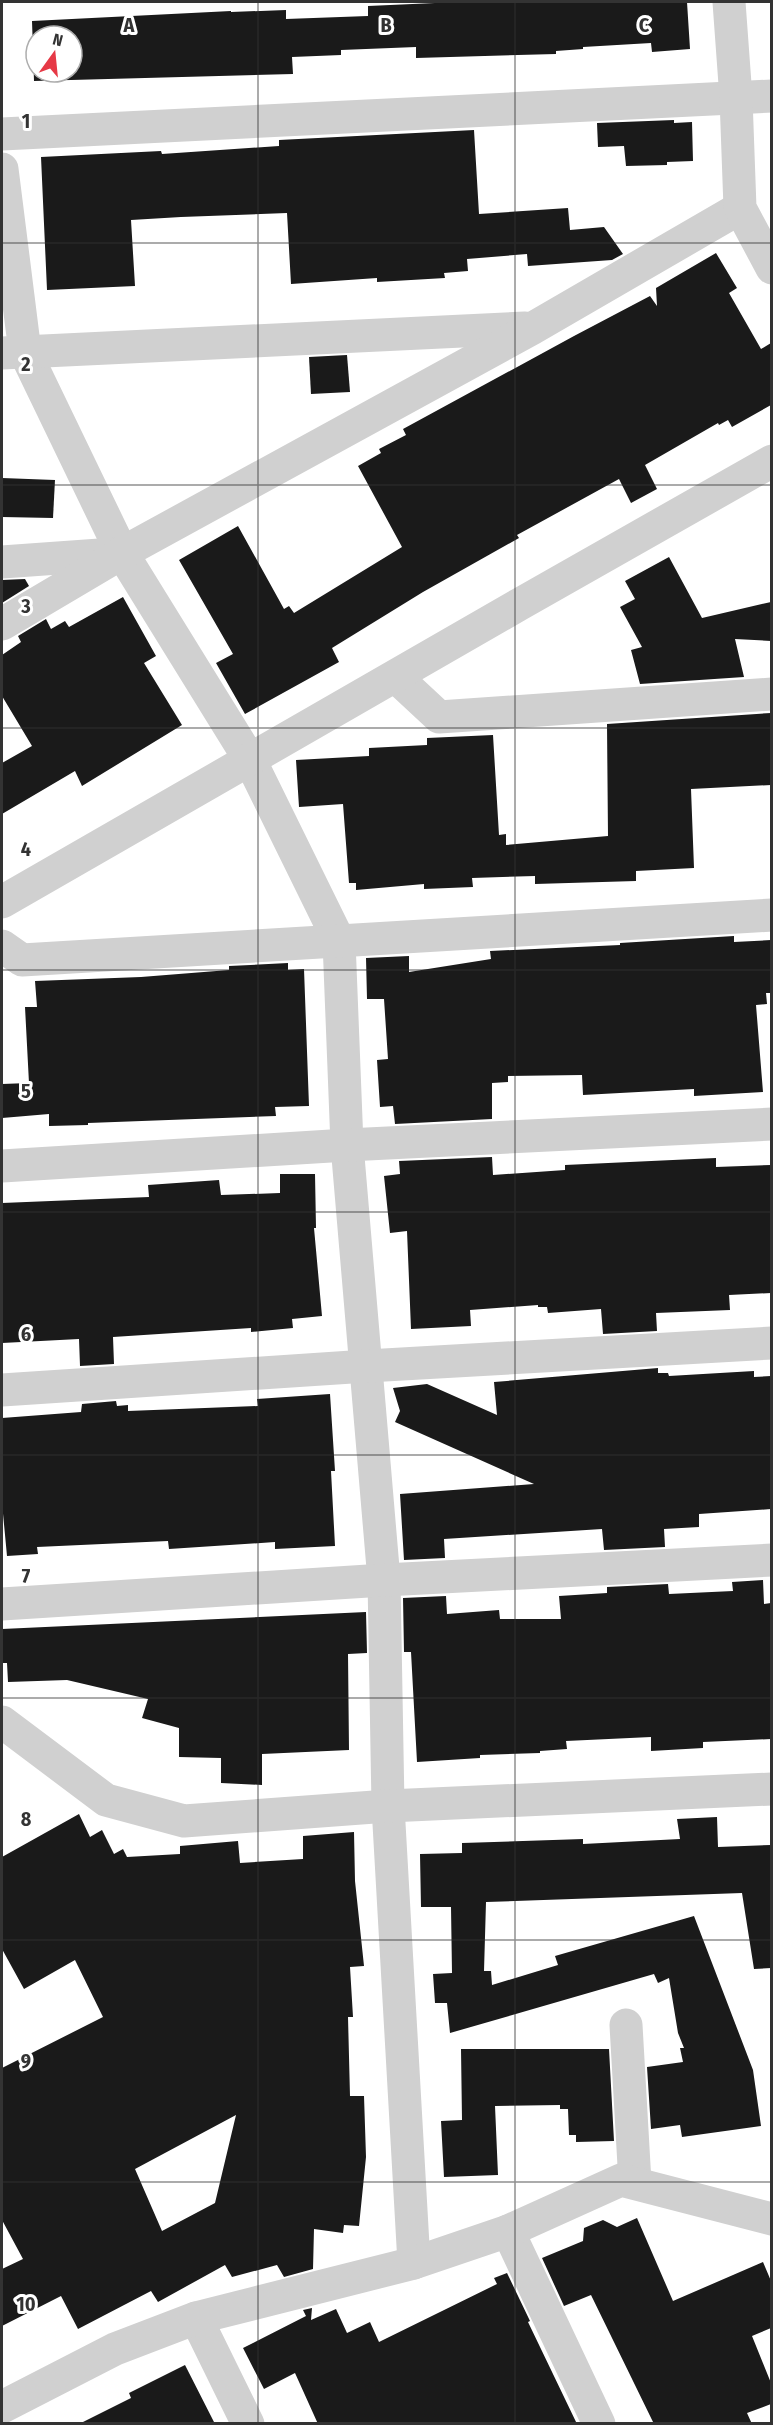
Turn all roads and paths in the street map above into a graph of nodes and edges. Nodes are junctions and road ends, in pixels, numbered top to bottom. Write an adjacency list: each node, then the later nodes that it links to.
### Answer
1 (729, 2): 3 (street)
2 (771, 96): 3 (street)
3 (736, 98): 4 (street); 6 (street)
4 (2, 134)
5 (2, 169): 9 (street)
6 (740, 208): 7 (street); 8 (street)
7 (771, 268)
8 (533, 328): 9 (street); 11 (street)
9 (13, 353): 11 (street)
10 (771, 461): 14 (street)
11 (122, 554): 12 (street); 13 (street); 16 (street)
12 (2, 562)
13 (2, 624)
14 (396, 677): 15 (street); 16 (street)
15 (771, 694)
16 (250, 760): 17 (street); 19 (street)
17 (2, 902)
18 (771, 915): 19 (street)
19 (339, 941): 20 (street); 22 (street)
20 (2, 946)
21 (771, 1124): 22 (street)
22 (347, 1145): 23 (street); 25 (street)
23 (2, 1166)
24 (771, 1343): 25 (street)
25 (367, 1366): 26 (street); 28 (street)
26 (2, 1390)
27 (771, 1560): 28 (street)
28 (384, 1580): 29 (street); 32 (street)
29 (2, 1604)
30 (2, 1722): 32 (street)
31 (771, 1789): 32 (street)
32 (388, 1806): 37 (street)
33 (626, 2025): 34 (street)
34 (635, 2183): 35 (street); 36 (street)
35 (771, 2219)
36 (507, 2231): 37 (street); 41 (street)
37 (414, 2263): 38 (street)
38 (196, 2318): 39 (street); 40 (street)
39 (2, 2407)
40 (248, 2424)
41 (599, 2424)

